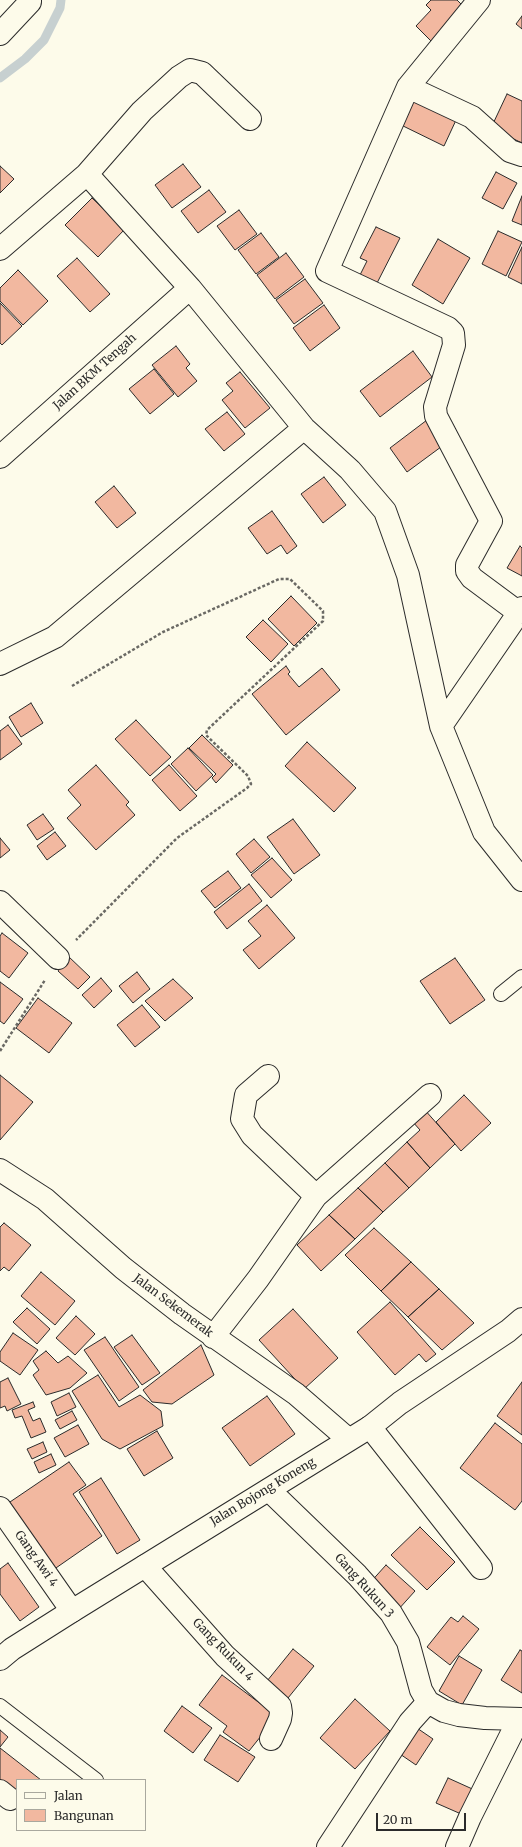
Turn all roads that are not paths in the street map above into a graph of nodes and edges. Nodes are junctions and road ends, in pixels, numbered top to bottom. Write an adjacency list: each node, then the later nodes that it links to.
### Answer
1 (30, 0): 3 (street)
2 (480, 0): 4 (street)
3 (0, 34)
4 (408, 87): 6 (street); 12 (street)
5 (250, 119): 7 (street)
6 (522, 155)
7 (87, 174): 8 (street); 9 (street)
8 (0, 249)
9 (190, 288): 10 (street); 11 (street, Jalan BKM Tengah)
10 (304, 428): 13 (street); 14 (street)
11 (0, 457)
12 (520, 611): 14 (street)
13 (0, 664)
14 (441, 726): 15 (street)
15 (522, 880)
16 (0, 902): 17 (street)
17 (58, 958)
18 (522, 977): 19 (lane)
19 (501, 994)
20 (268, 1076): 23 (street)
21 (430, 1095): 23 (street)
22 (0, 1170): 25 (street, Jalan Sekemerak)
23 (316, 1196): 25 (street)
24 (522, 1320): 26 (street, Jalan Bojong Koneng)
25 (213, 1337): 27 (street, Jalan Sekemerak)
26 (370, 1427): 27 (street, Jalan Bojong Koneng); 31 (street)
27 (348, 1439): 28 (street, Jalan Bojong Koneng)
28 (269, 1490): 30 (street, Jalan Bojong Koneng); 34 (street, Gang Rukun 3)
29 (0, 1508): 32 (street, Gang Awi 4)
30 (145, 1566): 32 (street, Jalan Bojong Koneng); 37 (street, Gang Rukun 4)
31 (481, 1568)
32 (72, 1611): 33 (street, Jalan Bojong Koneng)
33 (0, 1659)
34 (428, 1702): 36 (street); 39 (street)
35 (0, 1706): 38 (lane)
36 (522, 1719): 40 (street)
37 (271, 1739)
38 (95, 1779)
39 (328, 1847)
40 (458, 1847)

